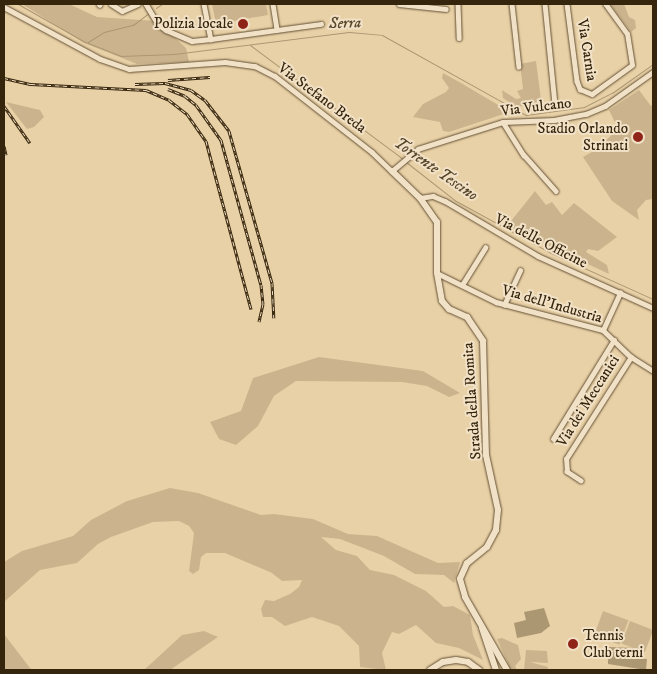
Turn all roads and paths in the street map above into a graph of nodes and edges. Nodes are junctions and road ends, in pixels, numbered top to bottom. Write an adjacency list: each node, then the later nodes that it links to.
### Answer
1 (111, 4): 2 (street)
2 (138, 4)
3 (146, 4): 17 (street)
4 (204, 4): 17 (street)
5 (273, 4): 15 (street)
6 (398, 4): 13 (street)
7 (458, 4): 16 (street)
8 (512, 4): 18 (street)
9 (544, 4): 20 (street)
10 (567, 4): 11 (street, Via Carnia)
11 (605, 4)
12 (4, 7): 22 (street, Via Stefano Breda)
13 (446, 9)
14 (321, 24): 15 (street)
15 (277, 30): 17 (street)
16 (459, 38)
17 (211, 39)
18 (518, 67)
19 (653, 72): 21 (street, Via Vulcano)
20 (555, 104)
21 (503, 122): 22 (street, Via Vulcano); 23 (street)
22 (392, 171): 24 (street, Strada della Romita)
23 (556, 191)
24 (420, 198): 27 (street, Strada della Romita); 29 (street, Via delle Officine)
25 (485, 248): 28 (street)
26 (520, 272): 30 (street)
27 (437, 273): 28 (street, Via dell'Industria); 38 (street, Strada della Romita)
28 (462, 285): 30 (street, Via dell'Industria)
29 (620, 293): 31 (street, Via delle Officine); 32 (street)
30 (504, 305): 32 (street, Via dell'Industria)
31 (653, 308)
32 (603, 330): 33 (street, Via dell'Industria)
33 (614, 340): 34 (street, Via dell'Industria); 36 (street)
34 (631, 357): 35 (street, Via dell'Industria); 37 (street, Via dei Meccanici)
35 (653, 371)
36 (553, 439)
37 (581, 481)
38 (483, 627): 41 (street); 42 (street, Strada della Romita)
39 (430, 670): 40 (street)
40 (480, 670)
41 (496, 670)
42 (507, 670)

